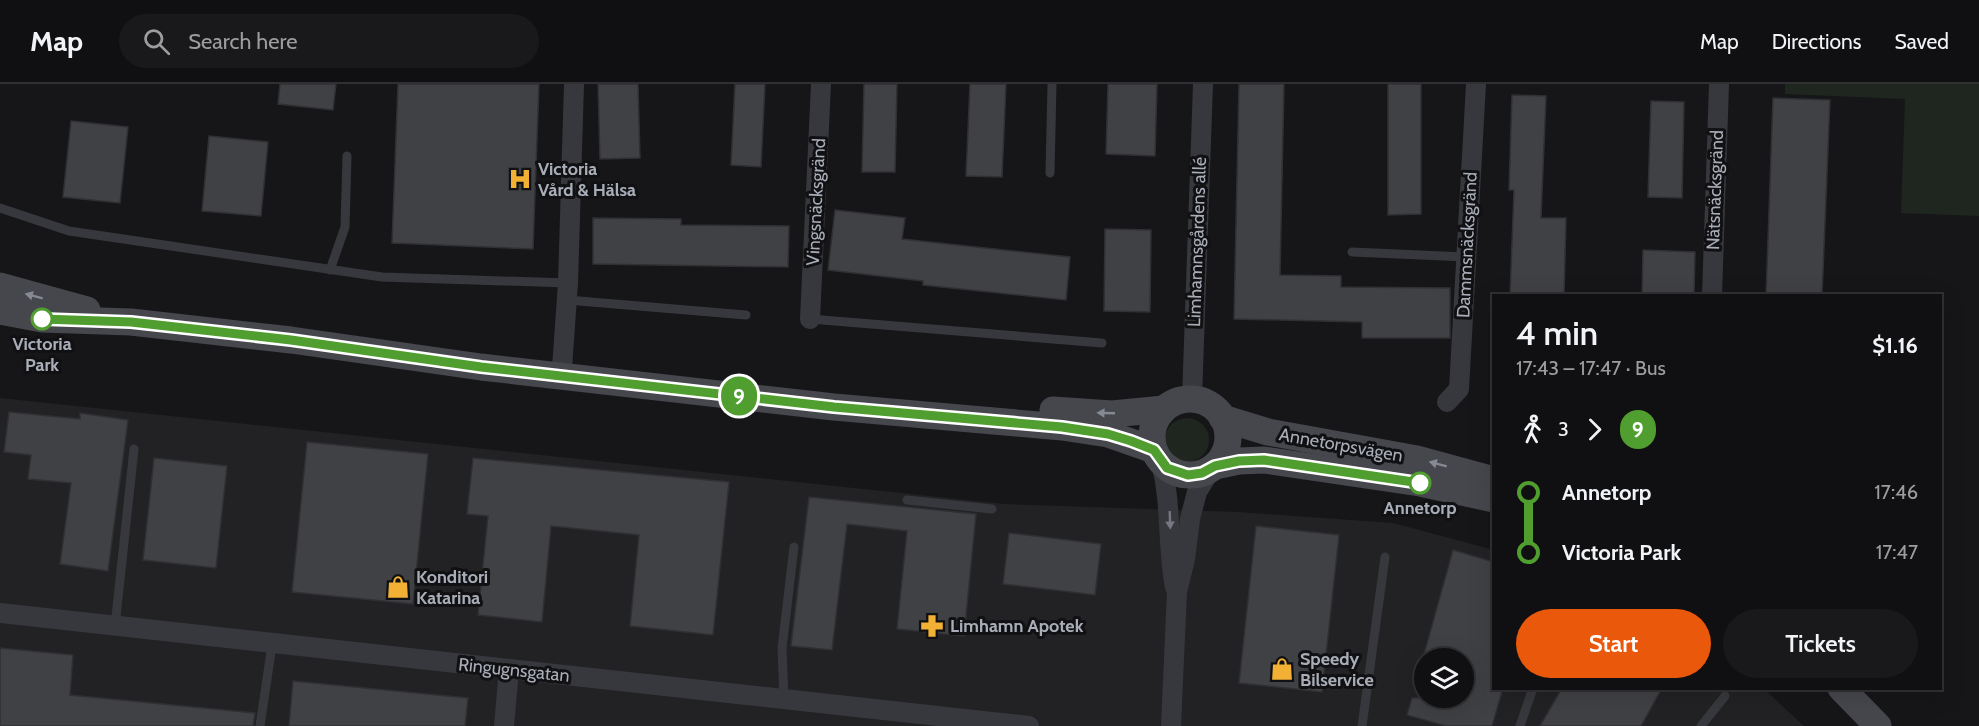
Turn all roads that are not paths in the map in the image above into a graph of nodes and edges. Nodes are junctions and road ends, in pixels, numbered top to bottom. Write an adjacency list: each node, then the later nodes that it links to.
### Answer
1 (574, 84): 14 (street)
2 (821, 84): 18 (street, Vingsnäcksgränd)
3 (1052, 84): 8 (lane)
4 (1203, 84): 23 (street, Limhamnsgårdens allé)
5 (1476, 84): 11 (street, Dammsnäcksgränd)
6 (1719, 84): 15 (street, Nätsnäcksgränd)
7 (347, 156): 12 (lane)
8 (1050, 173)
9 (0, 208): 12 (lane)
10 (1352, 252): 11 (lane)
11 (1466, 257): 24 (street, Dammsnäcksgränd)
12 (330, 270): 14 (lane)
13 (0, 286): 19 (main road, Annetorpsvägen, one-way to 13)
14 (567, 291): 17 (lane); 22 (street)
15 (1712, 294)
16 (0, 311): 19 (main road, Annetorpsvägen)
17 (746, 315)
18 (810, 319): 20 (lane)
19 (131, 322): 21 (main road, Annetorpsvägen)
20 (1102, 344)
21 (481, 367): 22 (main road, Annetorpsvägen); 28 (main road, Annetorpsvägen)
22 (562, 368): 25 (main road, Annetorpsvägen, one-way to 22)
23 (1192, 399): 25 (main road, Annetorpsvägen); 26 (main road, Annetorpsvägen)
24 (1447, 402)
25 (1164, 409): 28 (main road)
26 (1222, 418): 29 (main road); 30 (main road, Annetorpsvägen, one-way to 26)
27 (135, 449): 38 (lane)
28 (1157, 456): 29 (main road, Annetorpsvägen); 36 (street, one-way to 36)
29 (1213, 467): 32 (main road, Annetorpsvägen); 36 (street)
30 (1492, 479)
31 (907, 500): 33 (lane)
32 (1492, 500)
33 (992, 509)
34 (794, 548): 44 (lane)
35 (1386, 557): 50 (lane)
36 (1177, 592): 49 (street)
37 (0, 613): 38 (street, Ringugnsgatan)
38 (115, 626): 39 (street, Ringugnsgatan)
39 (272, 645): 40 (street, Ringugnsgatan); 46 (lane)
40 (509, 670): 44 (street, Ringugnsgatan); 47 (street)
41 (1532, 690): 51 (lane)
42 (1843, 690): 53 (main road)
43 (1725, 696): 52 (lane)
44 (784, 699): 45 (street, Ringugnsgatan)
45 (952, 722): 48 (street, Ringugnsgatan)
46 (260, 726)
47 (504, 726)
48 (1029, 726)
49 (1171, 726)
50 (1362, 726)
51 (1520, 726)
52 (1701, 726)
53 (1878, 726)

